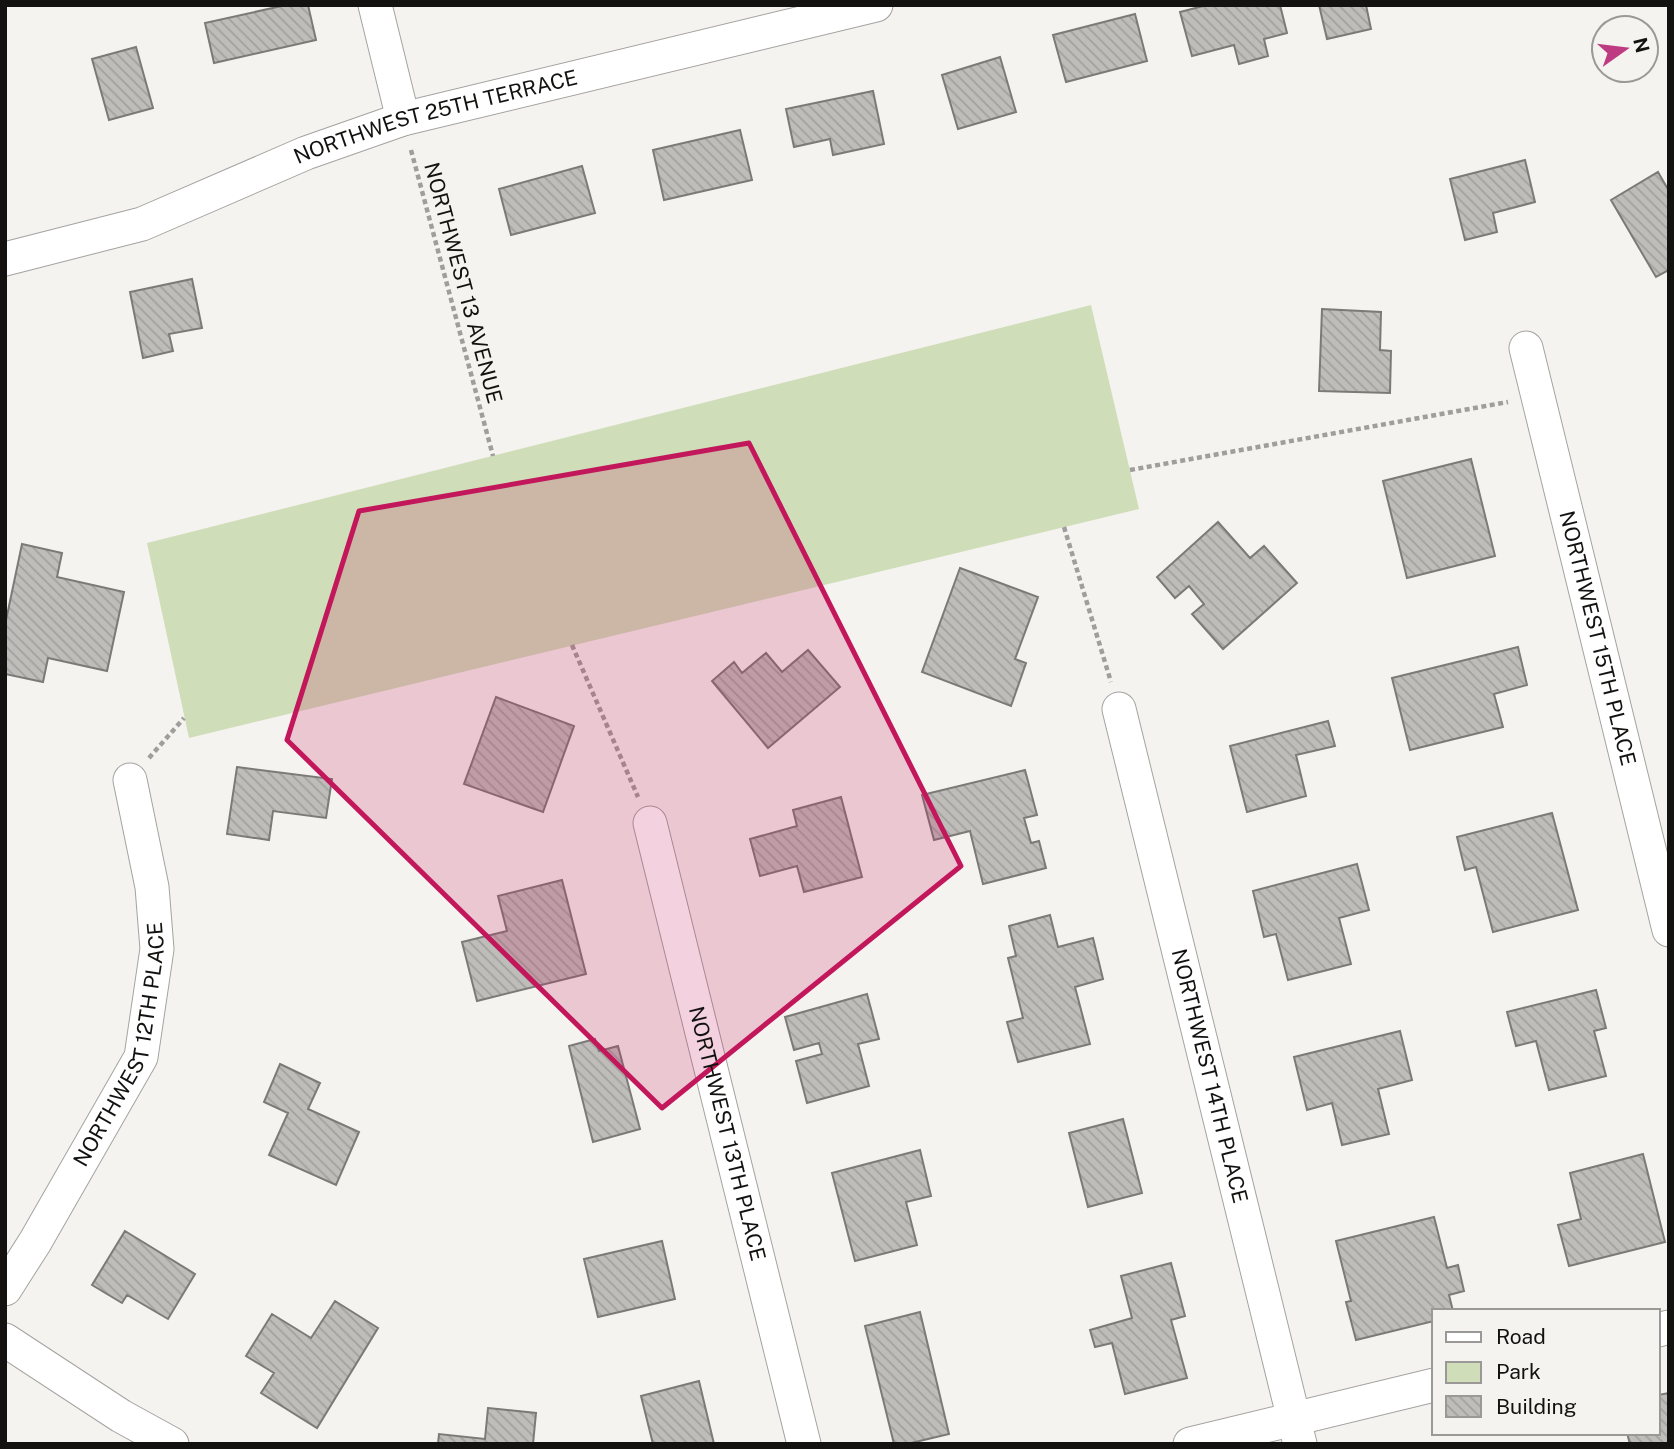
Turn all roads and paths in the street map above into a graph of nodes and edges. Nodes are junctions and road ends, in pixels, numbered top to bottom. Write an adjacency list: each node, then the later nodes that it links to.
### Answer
1 (375, 5): 3 (street)
2 (876, 5): 3 (street, NORTHWEST 25TH TERRACE)
3 (403, 119): 4 (street, NORTHWEST 25TH TERRACE); 7 (path, NORTHWEST 13 AVENUE)
4 (5, 259)
5 (1526, 348): 6 (street, NORTHWEST 15TH PLACE)
6 (1538, 397): 8 (path); 15 (street, NORTHWEST 15TH PLACE)
7 (494, 456)
8 (1130, 470)
9 (1065, 527): 11 (path)
10 (572, 645): 14 (path)
11 (1119, 709): 19 (street, NORTHWEST 14TH PLACE)
12 (184, 718): 13 (path)
13 (130, 780): 16 (street, NORTHWEST 12TH PLACE)
14 (650, 823): 21 (street, NORTHWEST 13TH PLACE)
15 (1669, 930)
16 (5, 1289)
17 (5, 1340): 20 (street)
18 (1432, 1386): 19 (street)
19 (1297, 1431): 22 (street)
20 (172, 1444)
21 (804, 1444)
22 (1190, 1444)

